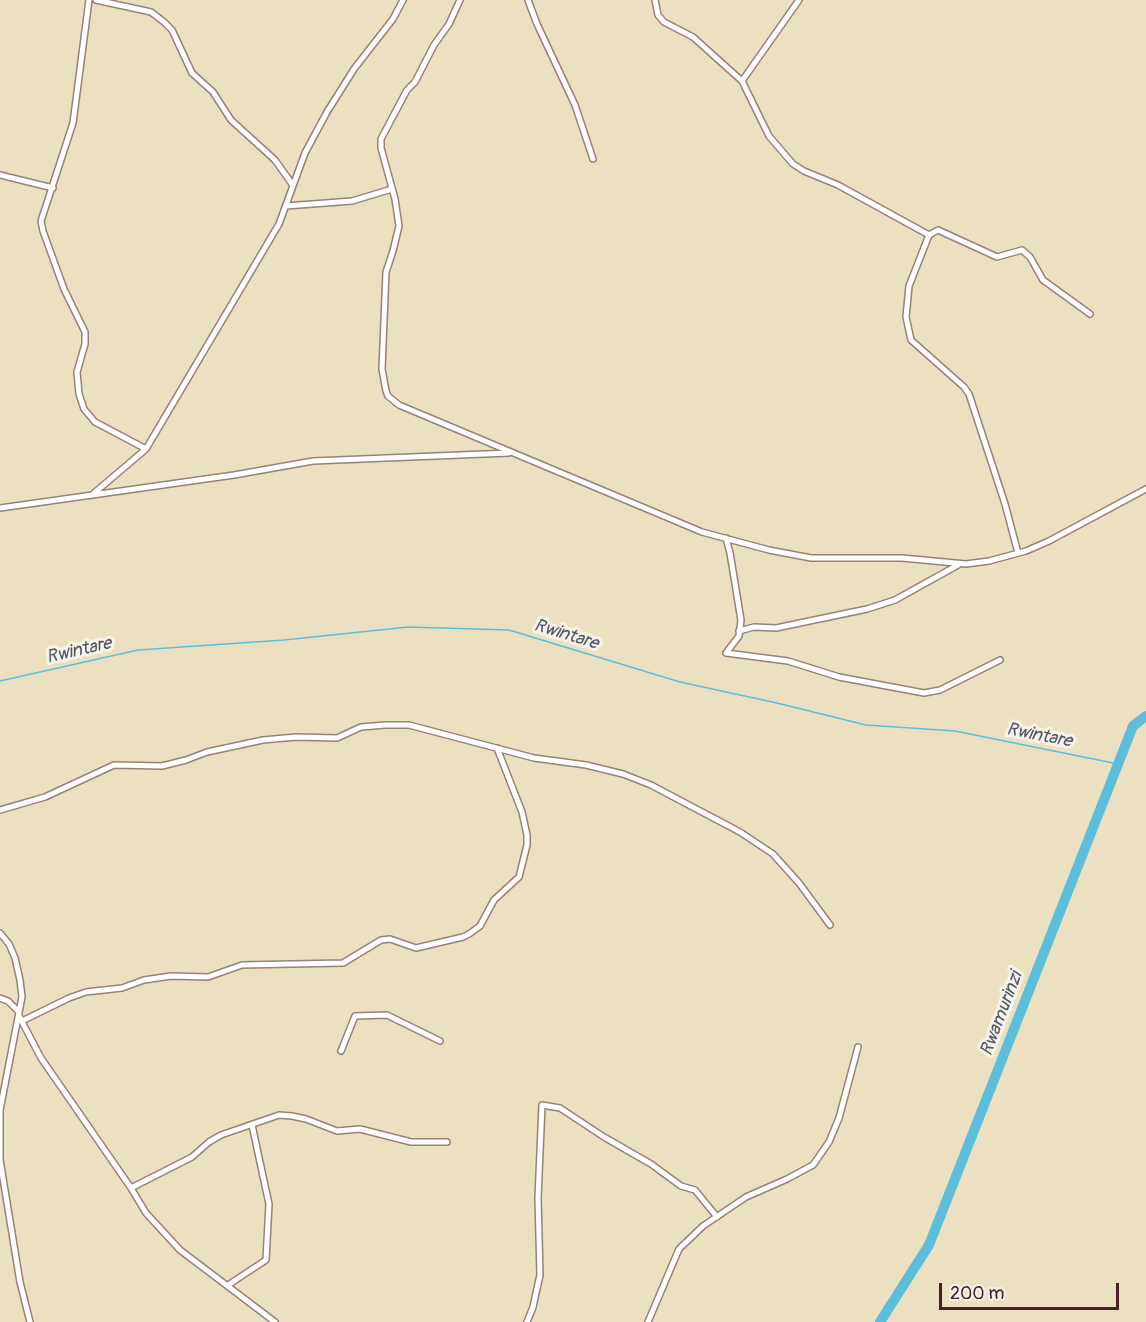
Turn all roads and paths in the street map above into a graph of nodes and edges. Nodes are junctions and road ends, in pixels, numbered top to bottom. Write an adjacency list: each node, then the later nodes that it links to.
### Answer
1 (89, 0): 12 (street)
2 (96, 0): 11 (street)
3 (402, 0): 11 (street)
4 (460, 0): 13 (street)
5 (528, 0): 9 (street)
6 (654, 0): 8 (street)
7 (799, 0): 8 (street)
8 (742, 81): 15 (street)
9 (593, 159)
10 (0, 175): 12 (street)
11 (292, 184): 14 (street)
12 (53, 188): 17 (street)
13 (392, 189): 14 (street); 18 (street)
14 (286, 206): 17 (street)
15 (929, 235): 16 (street); 23 (street)
16 (1090, 314)
17 (146, 449): 20 (street)
18 (511, 453): 20 (street); 22 (street)
19 (1146, 489): 23 (street)
20 (93, 494): 21 (street)
21 (0, 508)
22 (726, 538): 24 (street); 25 (street)
23 (1018, 553): 24 (street)
24 (961, 564): 25 (street)
25 (739, 631): 26 (street)
26 (1000, 660)
27 (496, 748): 28 (street); 29 (street); 32 (street)
28 (0, 810)
29 (830, 925)
30 (0, 933): 32 (street)
31 (0, 998): 32 (street)
32 (20, 1016): 38 (street); 41 (street)
33 (440, 1041): 35 (street)
34 (858, 1047): 39 (street)
35 (341, 1051)
36 (252, 1125): 37 (street); 38 (street); 40 (street)
37 (447, 1142)
38 (131, 1188): 40 (street)
39 (717, 1217): 43 (street); 44 (street)
40 (228, 1285): 42 (street)
41 (30, 1322)
42 (275, 1322)
43 (527, 1322)
44 (648, 1322)

